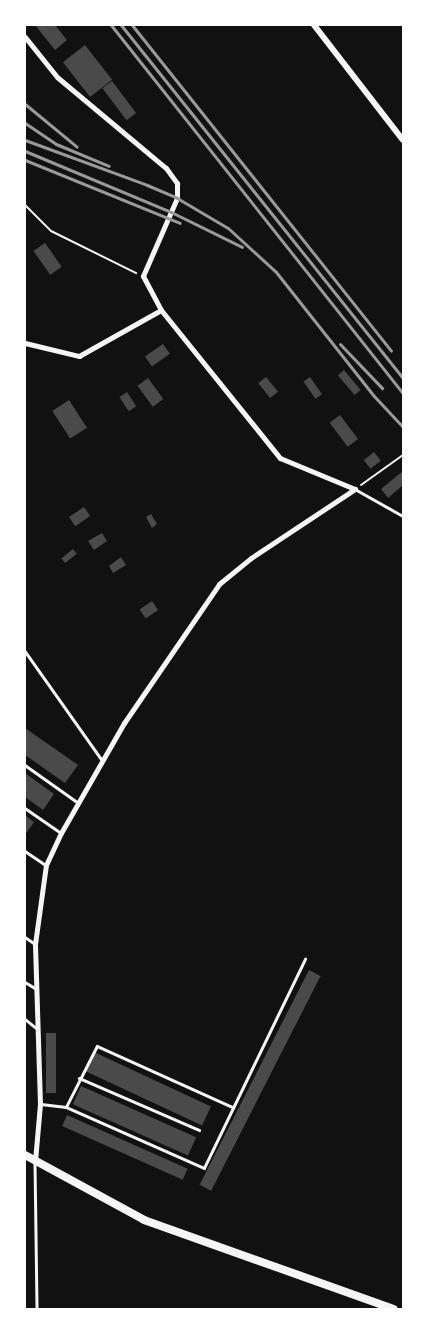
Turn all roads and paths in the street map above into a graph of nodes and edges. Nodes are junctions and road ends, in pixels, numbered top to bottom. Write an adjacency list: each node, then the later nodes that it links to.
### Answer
1 (314, 25): 3 (street)
2 (25, 37): 5 (street)
3 (403, 140)
4 (25, 205): 5 (path)
5 (143, 276): 6 (street)
6 (161, 310): 7 (street); 9 (street)
7 (25, 343)
8 (403, 455): 9 (path)
9 (355, 489): 10 (lane); 12 (street)
10 (403, 516)
11 (25, 651): 12 (lane)
12 (102, 761): 14 (street)
13 (25, 765): 14 (lane)
14 (77, 802): 16 (street)
15 (25, 808): 16 (lane)
16 (61, 833): 18 (street)
17 (25, 851): 18 (lane)
18 (46, 865): 20 (street)
19 (25, 937): 20 (lane)
20 (35, 944): 23 (street)
21 (305, 959): 29 (lane)
22 (25, 982): 23 (lane)
23 (36, 988): 25 (street)
24 (25, 1020): 25 (lane)
25 (35, 1027): 27 (street)
26 (79, 1078): 28 (lane); 29 (lane); 30 (lane)
27 (40, 1104): 28 (lane); 32 (street)
28 (66, 1107): 29 (lane)
29 (233, 1107)
30 (199, 1130)
31 (25, 1155): 32 (highway)
32 (35, 1161): 33 (lane); 34 (highway)
33 (37, 1309)
34 (394, 1309)

